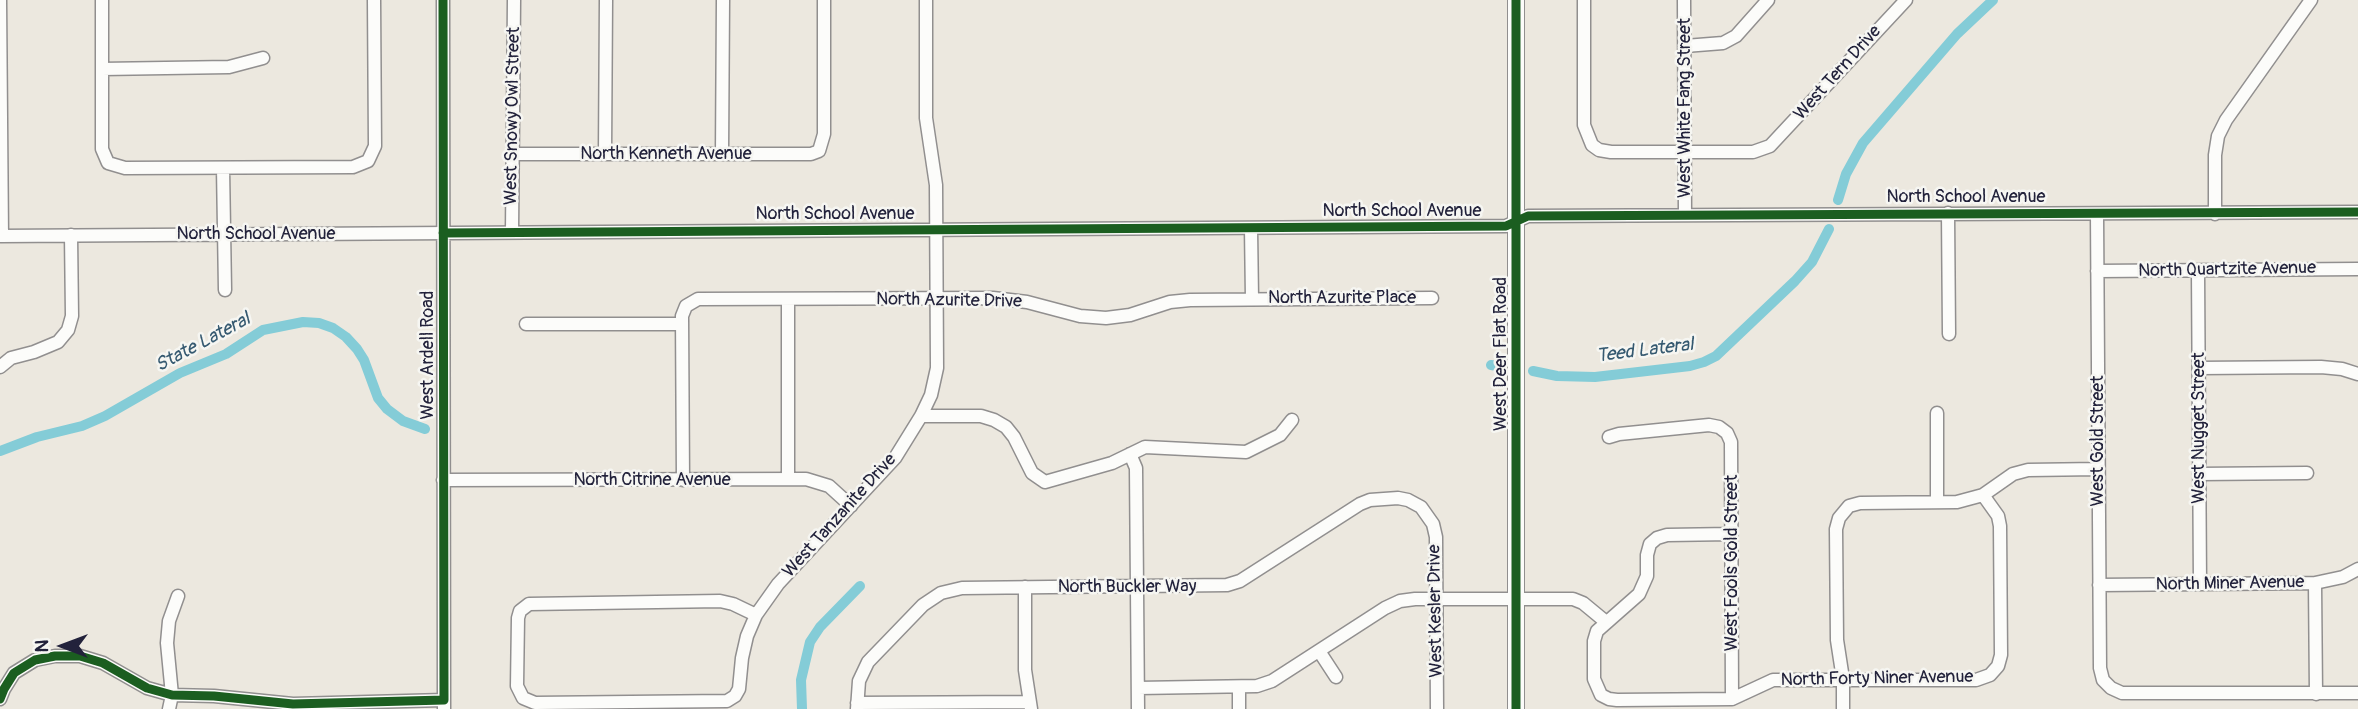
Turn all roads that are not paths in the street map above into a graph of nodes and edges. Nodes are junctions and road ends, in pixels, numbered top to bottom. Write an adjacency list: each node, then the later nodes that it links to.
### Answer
1 (0, 0): 24 (street)
2 (102, 0): 18 (street)
3 (374, 0): 23 (street)
4 (443, 0): 34 (street, West Ardell Road)
5 (514, 0): 20 (street, West Snowy Owl Street)
6 (606, 0): 21 (street)
7 (723, 0): 22 (street)
8 (824, 0): 22 (street, North Kenneth Avenue)
9 (926, 0): 32 (street, West Tanzanite Drive)
10 (1516, 0): 30 (main road, West Deer Flat Road)
11 (1584, 0): 19 (street)
12 (1685, 0): 16 (street, West White Fang Street)
13 (1768, 0): 16 (street)
14 (1906, 0): 19 (street, West Tern Drive)
15 (2311, 0): 27 (street)
16 (1685, 46): 19 (street, West White Fang Street)
17 (263, 58): 18 (street)
18 (102, 69): 23 (street)
19 (1685, 152): 28 (street, West White Fang Street)
20 (512, 154): 21 (street, North Kenneth Avenue); 33 (street, West Snowy Owl Street)
21 (605, 154): 22 (street, North Kenneth Avenue)
22 (722, 154)
23 (223, 168): 35 (street)
24 (1, 169): 37 (street)
25 (2358, 212): 27 (street, North School Avenue)
26 (1948, 213): 28 (street, North School Avenue); 29 (street, North School Avenue); 48 (street)
27 (2215, 214): 29 (street, North School Avenue)
28 (1685, 215): 30 (street, North School Avenue)
29 (2097, 215): 39 (street, West Gold Street)
30 (1517, 221): 31 (street, North School Avenue); 76 (main road, West Deer Flat Road)
31 (1251, 228): 32 (street, North School Avenue); 44 (street)
32 (937, 230): 33 (street, North School Avenue); 42 (street, West Tanzanite Drive)
33 (512, 232): 34 (street, North School Avenue)
34 (443, 233): 35 (street, North School Avenue); 61 (street, West Ardell Road)
35 (224, 234): 36 (street, North School Avenue); 41 (street)
36 (71, 235): 37 (street, North School Avenue); 49 (street)
37 (1, 236)
38 (2358, 269): 40 (street, North Quartzite Avenue)
39 (2097, 271): 40 (street, North Quartzite Avenue); 57 (street, West Gold Street)
40 (2198, 271): 50 (street, West Nugget Street)
41 (225, 290)
42 (937, 298): 44 (street, North Azurite Drive); 45 (street, North Azurite Drive); 53 (street, West Tanzanite Drive)
43 (1432, 298): 44 (street, North Azurite Place)
44 (1252, 299)
45 (788, 300): 47 (street, North Azurite Drive); 60 (street)
46 (526, 324): 47 (street)
47 (682, 324): 62 (street)
48 (1949, 334)
49 (0, 367)
50 (2199, 368): 51 (street); 59 (street, West Nugget Street)
51 (2358, 374)
52 (1937, 413): 64 (street)
53 (921, 416): 56 (street); 65 (street, West Tanzanite Drive)
54 (1292, 420): 56 (street)
55 (1609, 437): 67 (street, West Fools Gold Street)
56 (1130, 454): 73 (street)
57 (2098, 469): 63 (street); 71 (street, West Gold Street)
58 (2307, 473): 59 (street)
59 (2199, 474): 70 (street, West Nugget Street)
60 (788, 479): 62 (street, North Citrine Avenue); 65 (street, North Citrine Avenue)
61 (443, 480): 62 (street, North Citrine Avenue); 89 (street, West Ardell Road)
62 (683, 480)
63 (1983, 495): 64 (street); 81 (street, North Forty Niner Avenue)
64 (1937, 502): 81 (street)
65 (851, 506): 77 (street, West Tanzanite Drive)
66 (1428, 515): 73 (street, North Buckler Way); 75 (street, West Kesler Drive)
67 (1731, 534): 78 (street); 88 (street, West Fools Gold Street)
68 (2358, 569): 69 (street, North Miner Avenue)
69 (2315, 583): 70 (street, North Miner Avenue); 85 (street)
70 (2200, 584): 71 (street, North Miner Avenue)
71 (2099, 585): 85 (street, West Gold Street)
72 (1025, 587): 73 (street, North Buckler Way); 90 (street); 93 (street, North Buckler Way)
73 (1138, 587): 82 (street)
74 (178, 596): 86 (street)
75 (1436, 599): 76 (street); 79 (street); 97 (street, West Kesler Drive)
76 (1516, 599): 78 (street); 98 (main road, West Deer Flat Road)
77 (756, 615): 92 (street, West Tanzanite Drive); 92 (street)
78 (1606, 622): 88 (street, North Forty Niner Avenue)
79 (1319, 651): 80 (street); 83 (street)
80 (1336, 677)
81 (1843, 679): 88 (street, North Forty Niner Avenue); 99 (street)
82 (1138, 688): 83 (street); 95 (street)
83 (1239, 688): 96 (street)
84 (2358, 693): 85 (street)
85 (2316, 694)
86 (172, 695): 87 (street); 91 (street); 94 (street)
87 (0, 699)
88 (1732, 699)
89 (444, 704): 91 (street)
90 (1030, 705): 93 (street)
91 (353, 706)
92 (606, 706)
93 (857, 706)
94 (169, 709)
95 (1138, 709)
96 (1239, 709)
97 (1437, 709)
98 (1516, 709)
99 (1843, 709)

